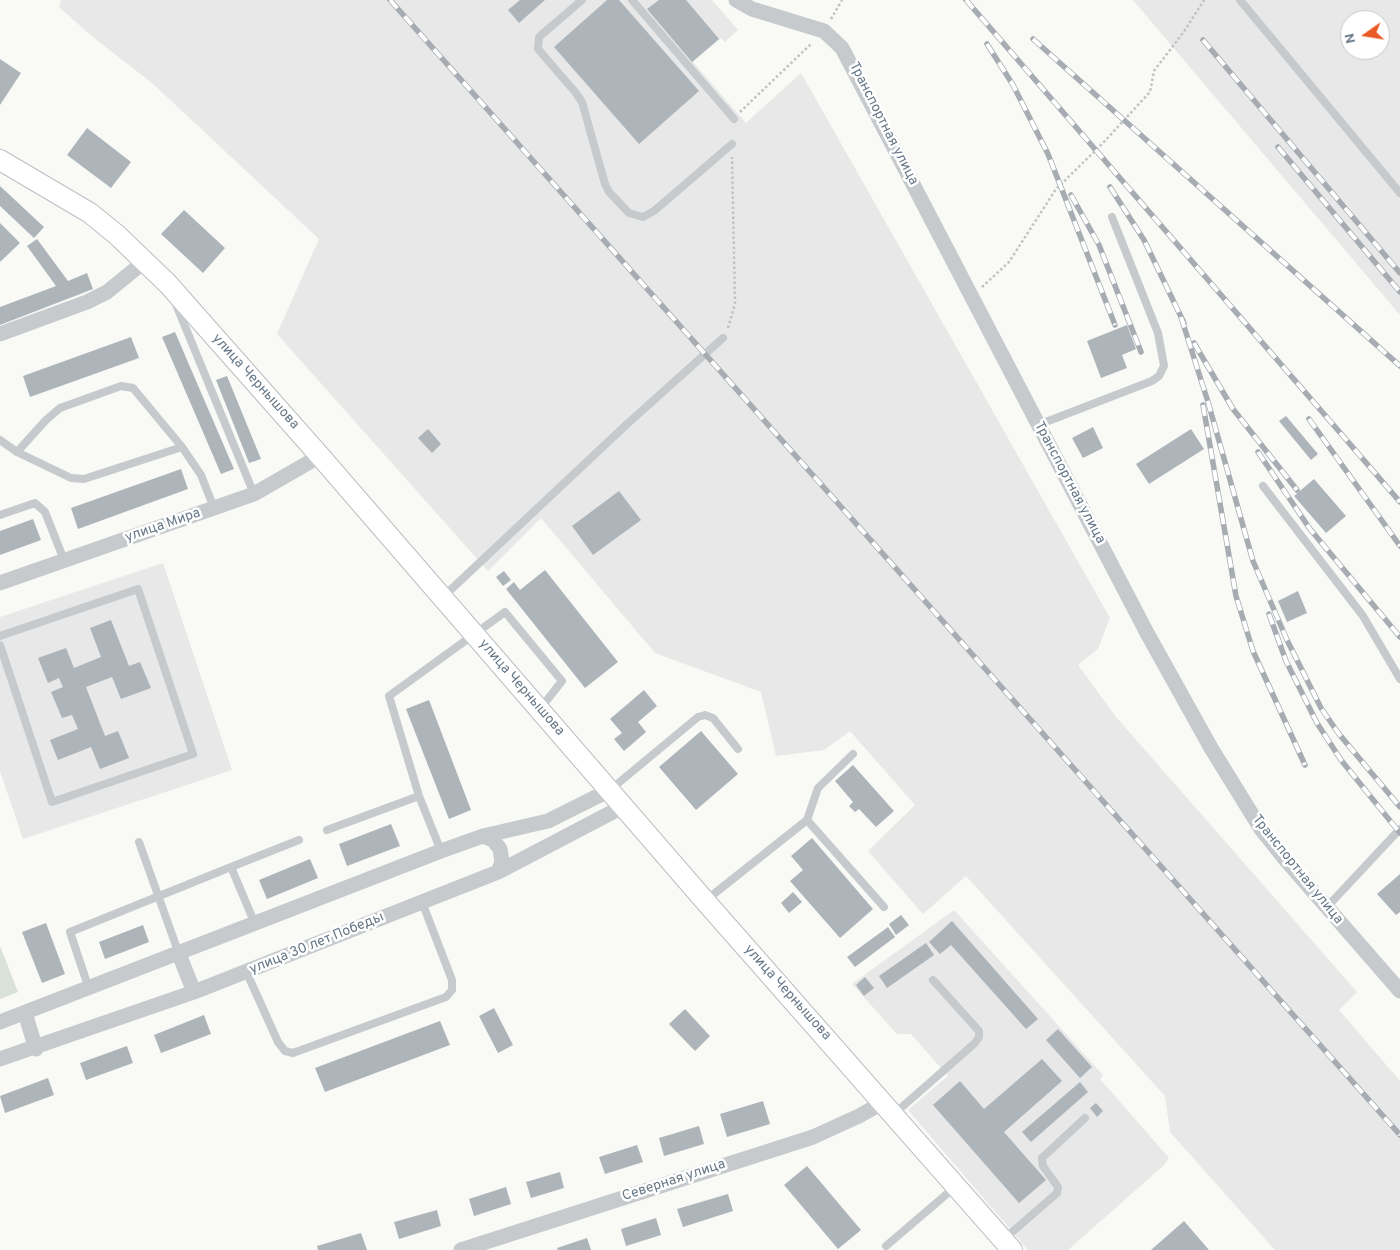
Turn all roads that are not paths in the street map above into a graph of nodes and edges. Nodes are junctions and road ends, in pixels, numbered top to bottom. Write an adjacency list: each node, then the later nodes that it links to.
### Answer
1 (582, 0): 6 (lane)
2 (632, 0): 5 (lane)
3 (736, 0): 14 (street, Транспортная улица)
4 (1240, 0): 8 (lane)
5 (734, 119)
6 (732, 144)
7 (0, 160): 10 (main road, улица Чернышова)
8 (1400, 193)
9 (1112, 217): 14 (lane)
10 (145, 261): 11 (main road, улица Чернышова); 12 (street)
11 (168, 284): 18 (main road, улица Чернышова); 20 (lane)
12 (0, 334)
13 (723, 338): 25 (lane)
14 (1038, 425): 49 (street, Транспортная улица)
15 (0, 440): 17 (lane)
16 (182, 447): 17 (lane); 17 (lane); 21 (lane)
17 (18, 452)
18 (320, 456): 20 (street, улица Мира); 25 (main road, улица Чернышова)
19 (1263, 486): 29 (lane)
20 (254, 494): 21 (street, улица Мира)
21 (214, 508): 23 (street, улица Мира)
22 (0, 515): 23 (lane)
23 (64, 560): 24 (street, улица Мира)
24 (0, 583)
25 (442, 596): 26 (main road, улица Чернышова)
26 (475, 634): 30 (main road, улица Чернышова); 30 (lane); 34 (lane)
27 (0, 636): 28 (lane)
28 (0, 645)
29 (1400, 679)
30 (540, 709): 33 (main road, улица Чернышова)
31 (738, 748): 33 (lane)
32 (854, 754): 36 (lane)
33 (610, 790): 35 (main road, улица Чернышова); 39 (street)
34 (419, 796): 38 (lane); 42 (lane)
35 (624, 806): 44 (street, улица 30 лет Победы); 46 (main road, улица Чернышова)
36 (807, 820): 46 (lane); 48 (lane)
37 (1400, 829): 49 (lane)
38 (326, 830)
39 (483, 836): 42 (street); 44 (street)
40 (299, 840): 43 (lane)
41 (139, 842): 45 (lane)
42 (441, 851): 50 (street)
43 (231, 867): 45 (lane); 50 (lane)
44 (498, 872): 47 (street, улица 30 лет Победы)
45 (157, 895): 51 (lane); 54 (lane)
46 (705, 901): 61 (main road, улица Чернышова)
47 (422, 902): 52 (street, улица 30 лет Победы); 52 (lane)
48 (884, 907)
49 (1326, 908): 55 (street, Транспортная улица)
50 (255, 924): 51 (street)
51 (179, 954): 54 (street); 56 (street)
52 (246, 972): 56 (street, улица 30 лет Победы)
53 (933, 980): 61 (lane)
54 (89, 989): 57 (street)
55 (1400, 991)
56 (194, 992): 59 (street, улица 30 лет Победы)
57 (25, 1013): 58 (street); 59 (street)
58 (0, 1022)
59 (36, 1049): 60 (street, улица 30 лет Победы)
60 (0, 1059)
61 (889, 1108): 63 (main road, улица Чернышова); 66 (street, Северная улица)
62 (1085, 1118): 64 (lane)
63 (956, 1186): 64 (main road, улица Чернышова); 65 (lane)
64 (1008, 1245)
65 (886, 1246)
66 (461, 1250)

